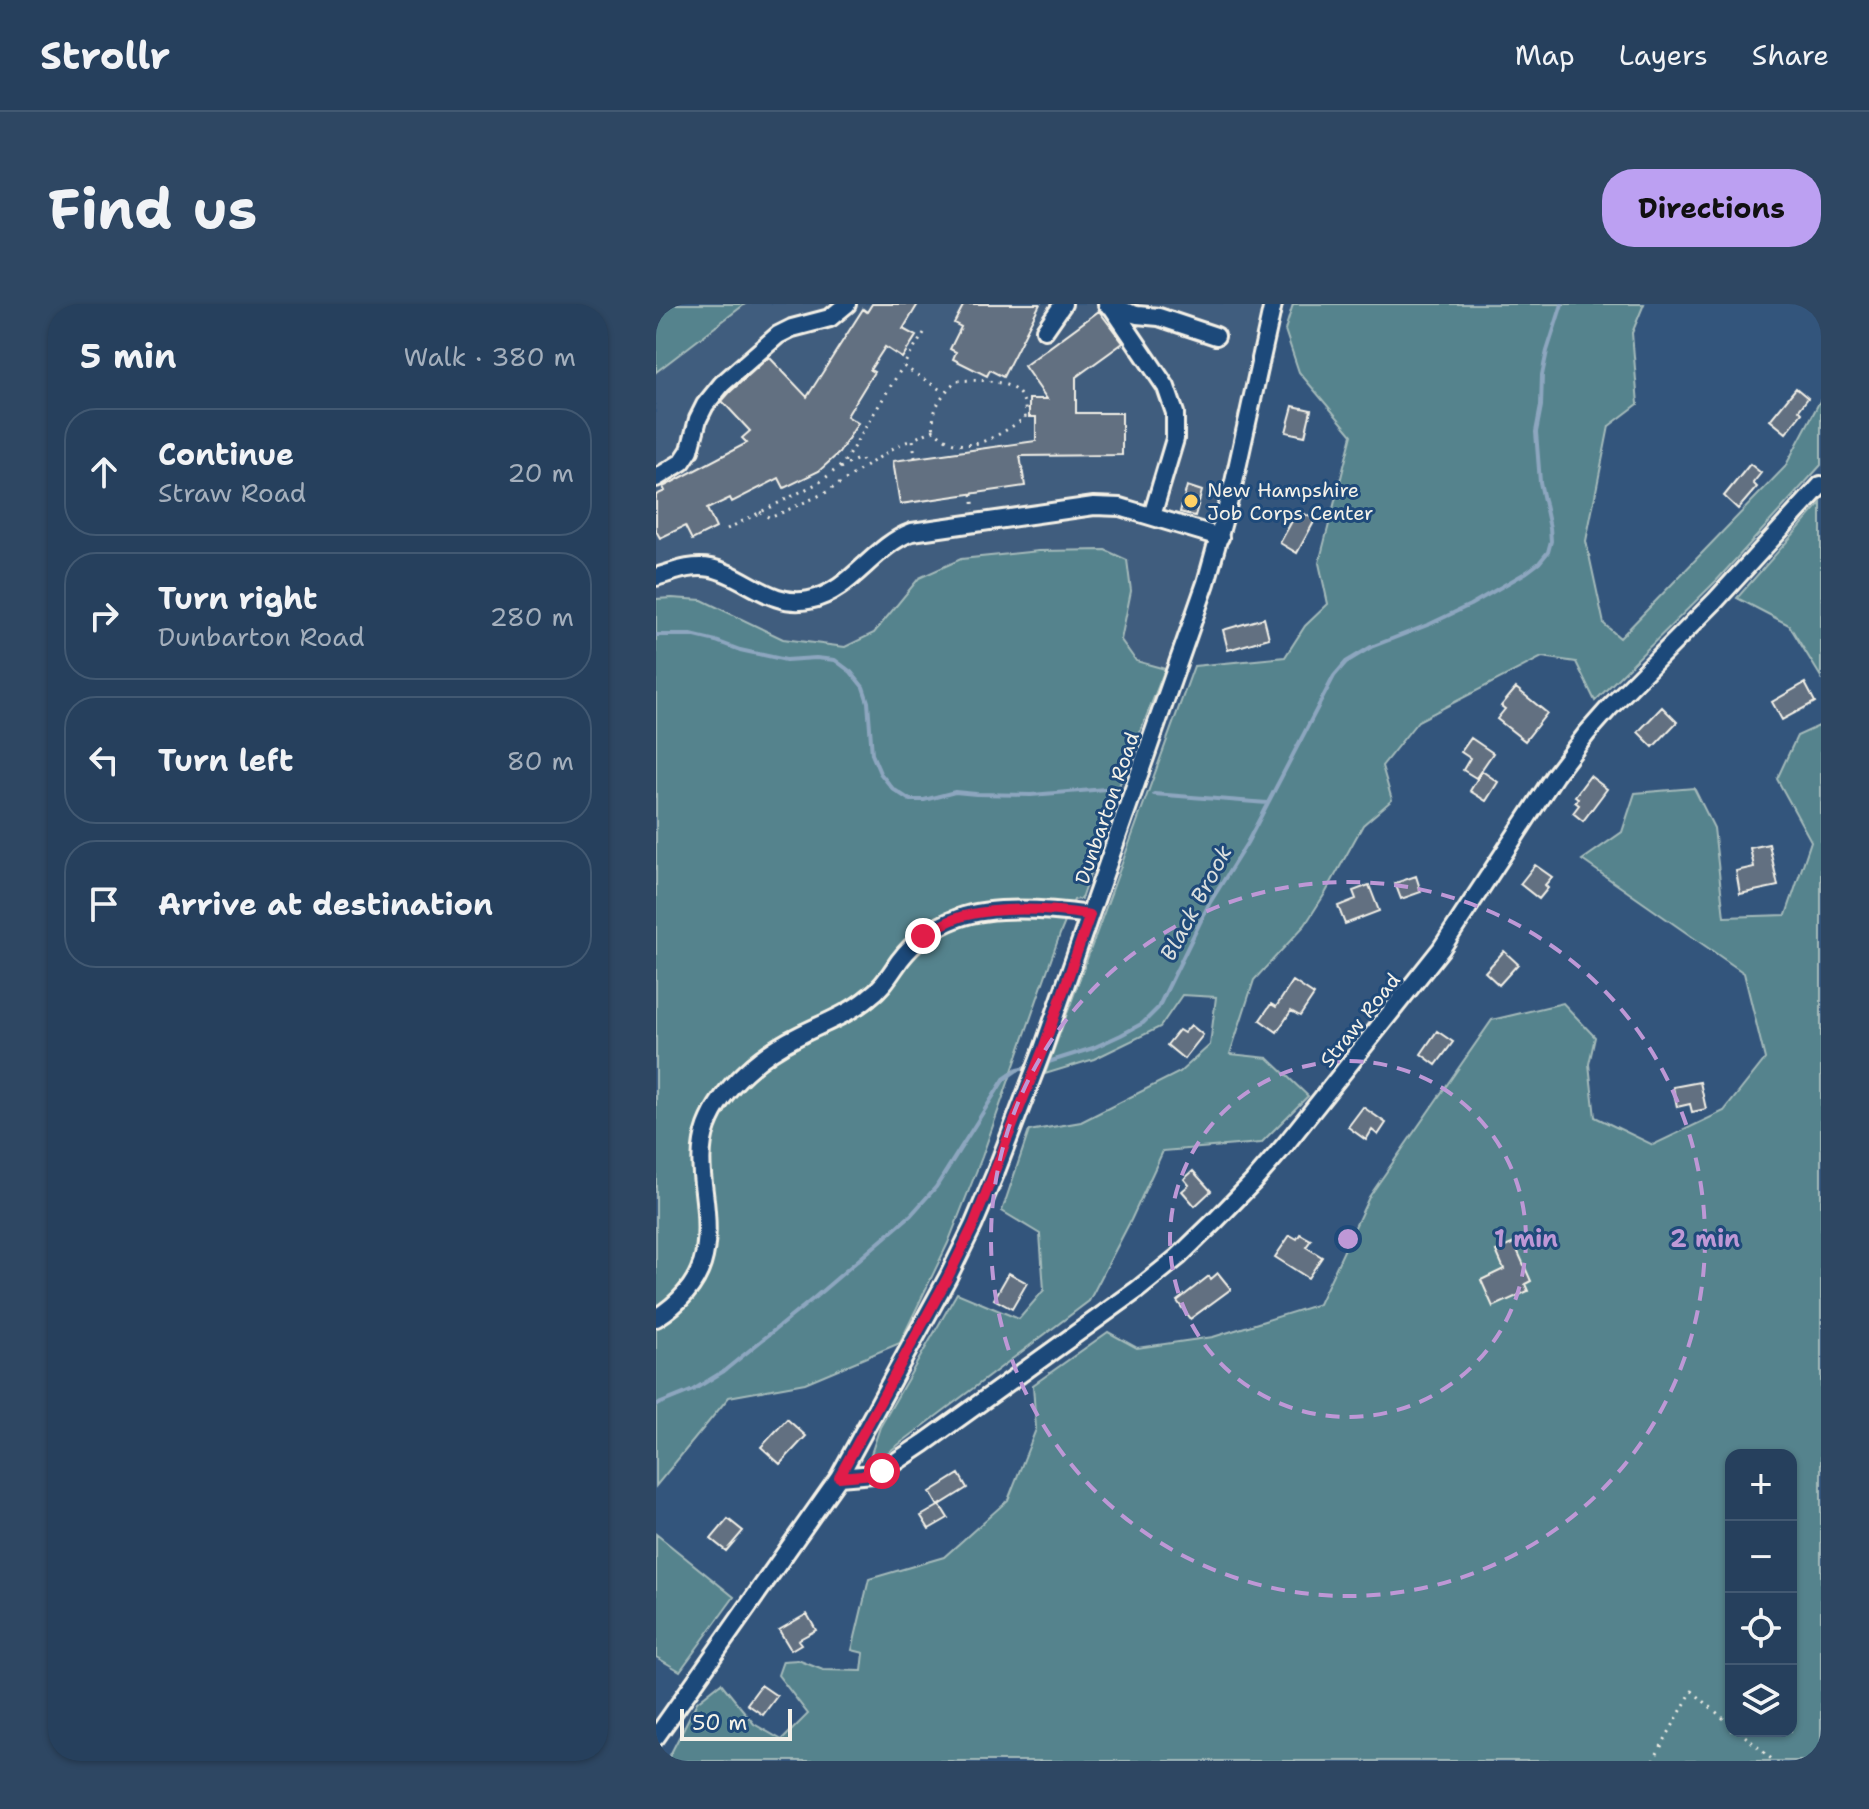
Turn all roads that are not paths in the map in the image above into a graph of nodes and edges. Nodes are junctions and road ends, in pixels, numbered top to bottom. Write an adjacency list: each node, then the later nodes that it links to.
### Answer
1 (847, 304): 7 (street)
2 (1063, 304): 5 (street)
3 (1273, 304): 10 (street, Dunbarton Road)
4 (1110, 306): 6 (street); 9 (street)
5 (1045, 330)
6 (1216, 336)
7 (656, 478)
8 (1821, 485): 14 (street, Straw Road)
9 (1152, 516): 10 (street); 11 (street)
10 (1220, 537): 12 (street, Dunbarton Road)
11 (656, 577)
12 (1090, 915): 13 (street); 14 (street, Dunbarton Road)
13 (656, 1318)
14 (839, 1477): 15 (street, Dunbarton Road)
15 (656, 1737)

